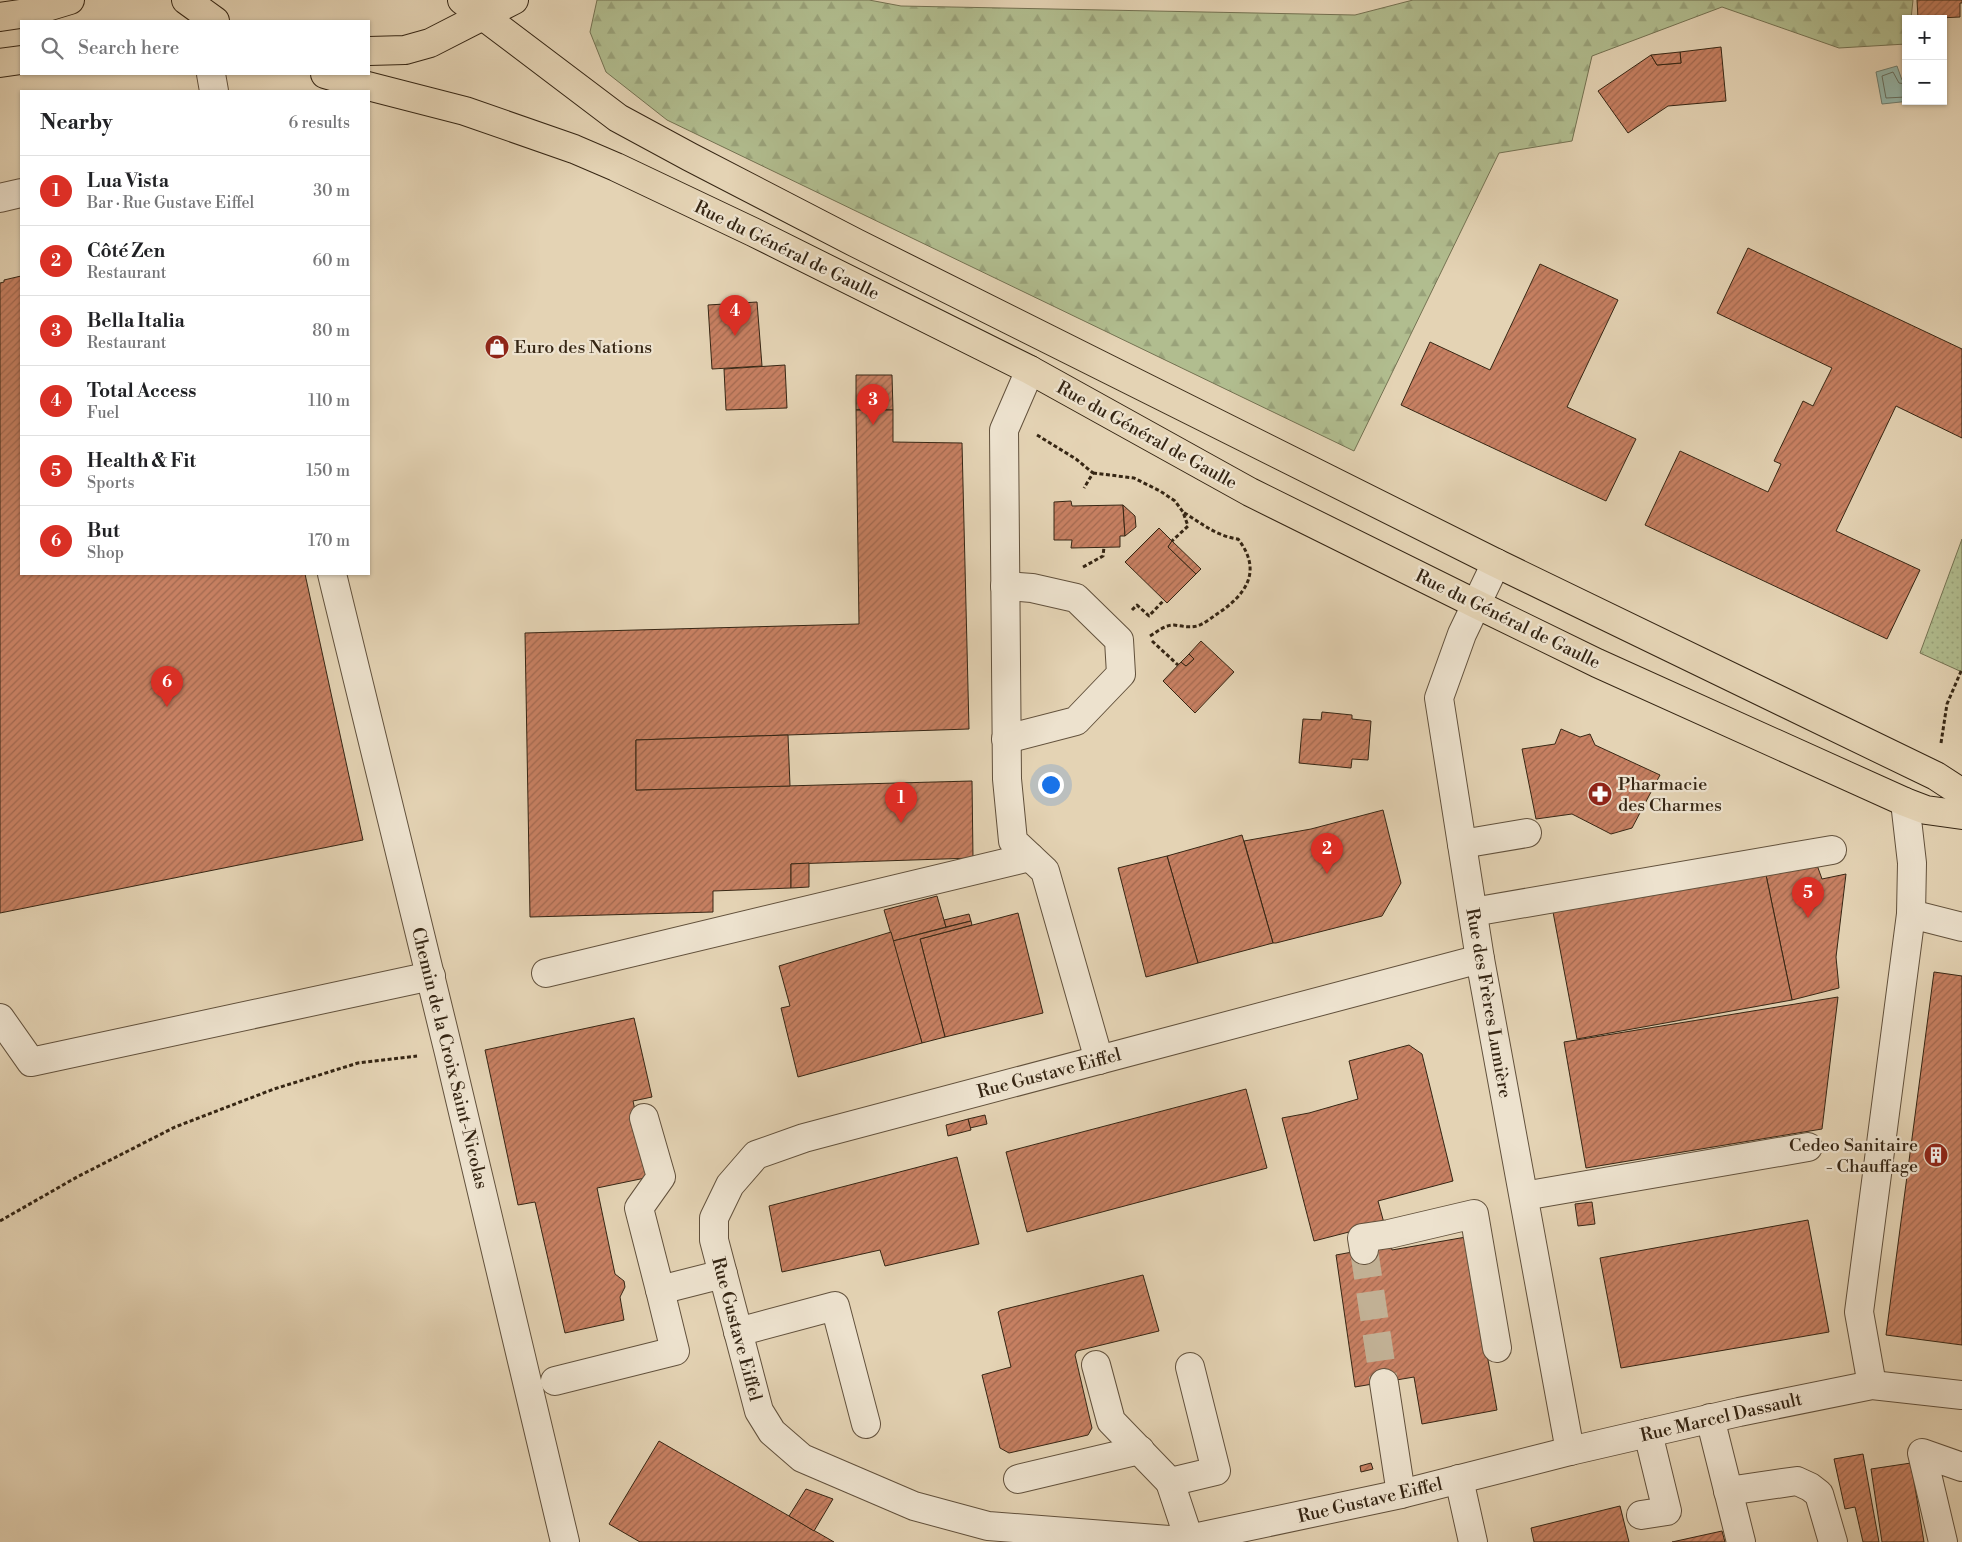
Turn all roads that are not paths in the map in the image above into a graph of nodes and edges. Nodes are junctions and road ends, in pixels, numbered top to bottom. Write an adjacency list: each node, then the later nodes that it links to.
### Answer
1 (70, 0): 6 (main road)
2 (186, 0): 7 (main road)
3 (462, 0): 5 (main road, Rue du Général de Gaulle)
4 (514, 0): 5 (main road)
5 (484, 15): 8 (main road); 17 (main road, Rue du Général de Gaulle)
6 (0, 17)
7 (213, 20)
8 (370, 51)
9 (20, 60): 10 (main road)
10 (0, 63)
11 (211, 75): 13 (street)
12 (328, 75): 16 (main road, Rue du Général de Gaulle)
13 (214, 90)
14 (20, 193): 15 (street)
15 (0, 198)
16 (1030, 370): 19 (street); 20 (main road, Rue du Général de Gaulle)
17 (1496, 563): 20 (street, Rue des Frères Lumière); 22 (main road, Rue du Général de Gaulle)
18 (332, 575): 34 (street, Chemin de la Croix Saint-Nicolas)
19 (1005, 586): 21 (street); 21 (street)
20 (1476, 604): 23 (main road, Rue du Général de Gaulle); 26 (street, Rue des Frères Lumière)
21 (1006, 739): 28 (street)
22 (1962, 793)
23 (1905, 802): 24 (main road, Rue du Général de Gaulle); 30 (street)
24 (1962, 814)
25 (1527, 833): 26 (street)
26 (1462, 844): 29 (street, Rue des Frères Lumière)
27 (1832, 850): 29 (street)
28 (1030, 857): 33 (street); 36 (street)
29 (1473, 912): 32 (street, Rue des Frères Lumière)
30 (1911, 914): 31 (street); 49 (street)
31 (1962, 927)
32 (1480, 959): 36 (street, Rue Gustave Eiffel); 39 (street, Rue des Frères Lumière)
33 (546, 973)
34 (430, 976): 35 (street); 64 (street, Chemin de la Croix Saint-Nicolas)
35 (0, 1018)
36 (1099, 1060): 41 (street, Rue Gustave Eiffel)
37 (644, 1118): 42 (street)
38 (1808, 1147): 39 (street)
39 (1524, 1196): 55 (street, Rue des Frères Lumière)
40 (1364, 1250): 44 (street)
41 (723, 1274): 42 (street); 43 (street, Rue Gustave Eiffel)
42 (660, 1290): 47 (street)
43 (738, 1332): 52 (street); 63 (street, Rue Gustave Eiffel)
44 (1497, 1348)
45 (1096, 1366): 54 (street)
46 (1190, 1367): 59 (street)
47 (555, 1381)
48 (1384, 1383): 61 (street)
49 (1872, 1385): 50 (street, Rue Marcel Dassault); 51 (street, Rue Marcel Dassault)
50 (1962, 1395)
51 (1710, 1418): 53 (street, Rue Marcel Dassault); 60 (street)
52 (866, 1424)
53 (1648, 1433): 55 (street, Rue Marcel Dassault); 62 (street)
54 (1140, 1450): 57 (street); 59 (street)
55 (1570, 1451): 58 (street, Rue Gustave Eiffel)
56 (1962, 1467): 68 (street)
57 (1018, 1480)
58 (1459, 1480): 61 (street, Rue Gustave Eiffel); 65 (street)
59 (1170, 1482): 63 (street)
60 (1728, 1491): 66 (street); 67 (street)
61 (1401, 1494): 63 (street, Rue Gustave Eiffel)
62 (1641, 1515)
63 (1189, 1539)
64 (565, 1542)
65 (1473, 1542)
66 (1741, 1542)
67 (1832, 1542)
68 (1943, 1542)

